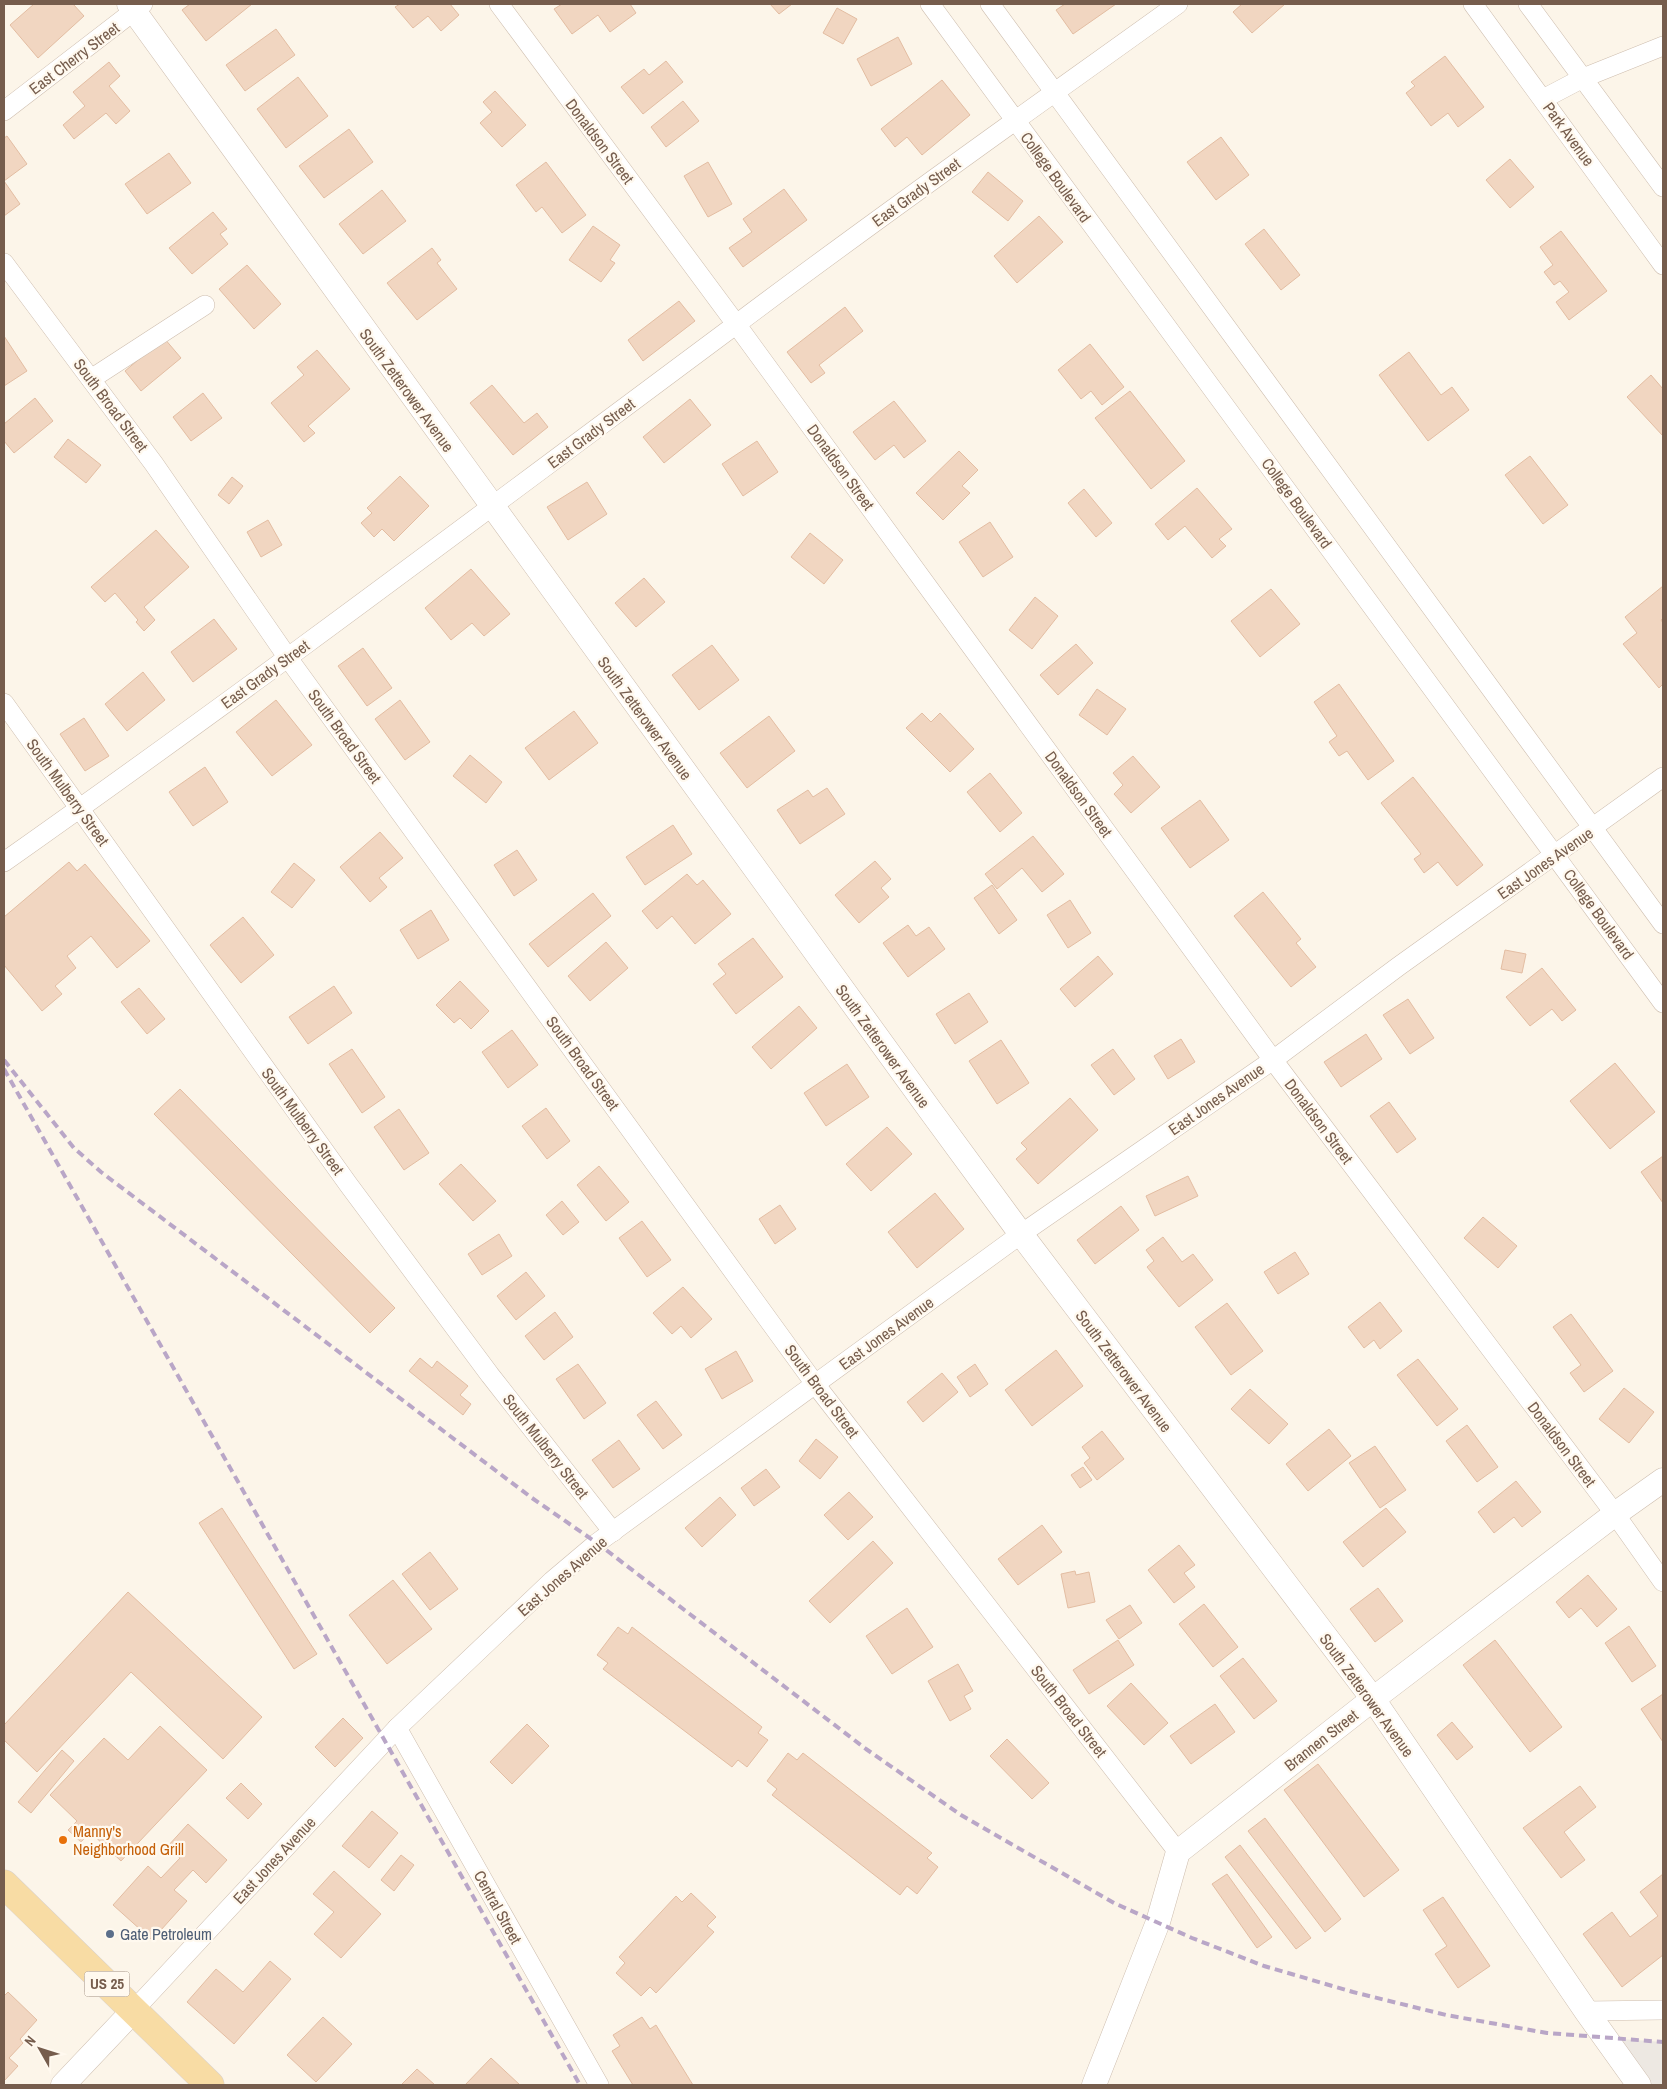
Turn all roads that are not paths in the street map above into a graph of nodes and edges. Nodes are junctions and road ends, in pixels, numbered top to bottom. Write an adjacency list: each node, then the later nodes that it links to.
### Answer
1 (498, 4): 18 (street, Donaldson Street)
2 (930, 4): 13 (street, College Boulevard)
3 (990, 4): 10 (street)
4 (1178, 4): 10 (street, East Grady Street)
5 (1473, 4): 11 (street, Park Avenue)
6 (1528, 4): 9 (street)
7 (135, 6): 12 (street, East Cherry Street); 20 (street, South Zetterower Avenue)
8 (1663, 46): 9 (street)
9 (1583, 78): 11 (street); 14 (street)
10 (1056, 92): 13 (street, East Grady Street); 25 (street)
11 (1543, 98): 16 (street, Park Avenue)
12 (4, 111)
13 (1014, 120): 18 (street, East Grady Street); 26 (street, College Boulevard)
14 (1663, 187)
15 (4, 263): 19 (street, South Broad Street)
16 (1663, 265)
17 (205, 305): 19 (street)
18 (736, 324): 20 (street, East Grady Street); 30 (street, Donaldson Street)
19 (91, 379): 21 (street, South Broad Street)
20 (492, 508): 21 (street, East Grady Street); 31 (street, South Zetterower Avenue)
21 (288, 658): 24 (street, East Grady Street); 32 (street, South Broad Street)
22 (4, 703): 24 (street, South Mulberry Street)
23 (1663, 777): 25 (street, East Jones Avenue)
24 (80, 809): 27 (street, East Grady Street); 35 (street, South Mulberry Street)
25 (1594, 829): 26 (street, East Jones Avenue); 28 (street)
26 (1556, 856): 29 (street, College Boulevard); 30 (street, East Jones Avenue)
27 (4, 862)
28 (1663, 924)
29 (1663, 1003)
30 (1273, 1060): 31 (street, East Jones Avenue); 34 (street, Donaldson Street)
31 (1021, 1234): 32 (street, East Jones Avenue); 37 (street, South Zetterower Avenue)
32 (815, 1384): 35 (street, East Jones Avenue); 39 (street, South Broad Street)
33 (1663, 1480): 34 (street, Brannen Street)
34 (1615, 1514): 36 (street, Donaldson Street); 37 (street, Brannen Street)
35 (613, 1532): 38 (street, East Jones Avenue)
36 (1663, 1582)
37 (1373, 1699): 39 (street, Brannen Street); 43 (street, South Zetterower Avenue)
38 (397, 1728): 41 (street, East Jones Avenue); 46 (street, Central Street)
39 (1178, 1852): 47 (street)
40 (4, 1884): 41 (main road, US 25)
41 (134, 2010): 44 (street); 45 (main road, US 25)
42 (1663, 2010): 43 (street)
43 (1586, 2011): 48 (street, South Zetterower Avenue)
44 (63, 2085)
45 (210, 2085)
46 (599, 2085)
47 (1094, 2085)
48 (1639, 2085)

